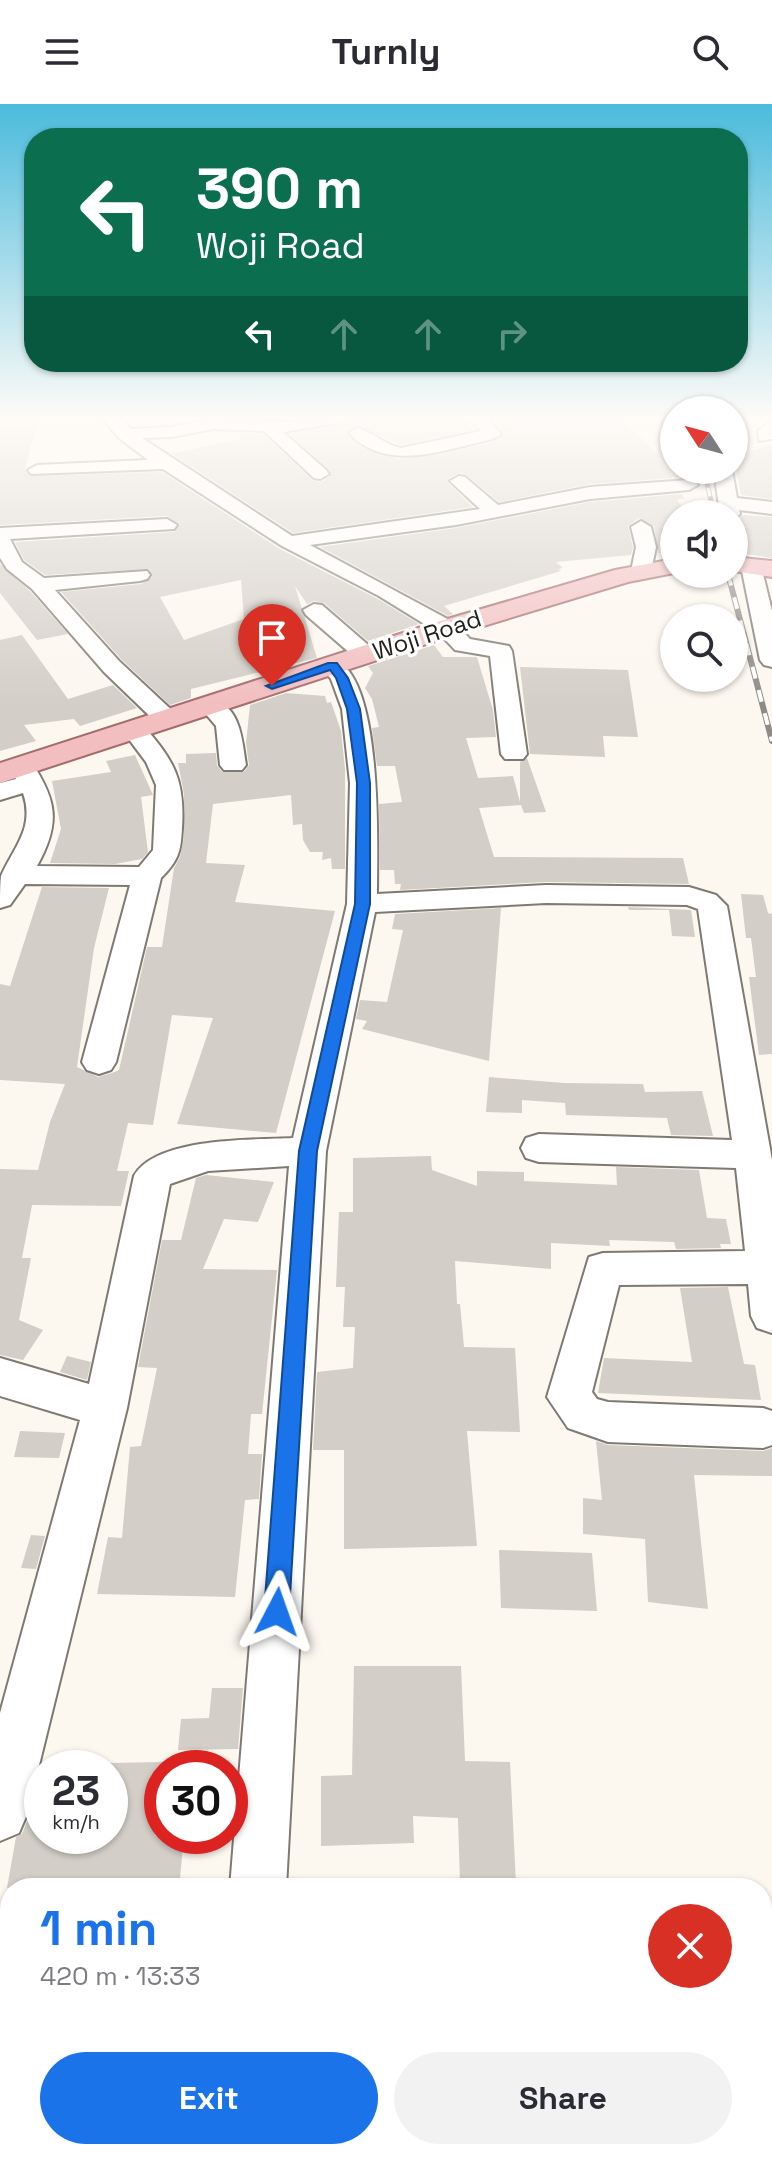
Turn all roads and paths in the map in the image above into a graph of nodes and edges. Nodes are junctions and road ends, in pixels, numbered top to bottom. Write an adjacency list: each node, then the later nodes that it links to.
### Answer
1 (245, 514): 8 (street)
2 (397, 514): 5 (street)
3 (483, 514): 5 (street)
4 (167, 525): 7 (street)
5 (412, 525): 8 (street)
6 (641, 527): 11 (street)
7 (0, 537): 13 (street)
8 (289, 542): 15 (street)
9 (660, 568): 11 (main road, Woji Road)
10 (748, 570): 16 (street)
11 (641, 571): 15 (main road, Woji Road)
12 (140, 575): 13 (street)
13 (39, 585): 19 (street)
14 (314, 610): 17 (street)
15 (447, 628): 17 (main road, Woji Road); 21 (street)
16 (772, 658)
17 (349, 660): 18 (main road, Woji Road); 28 (street)
18 (211, 706): 19 (main road, Woji Road); 22 (street)
19 (168, 720): 20 (main road, Woji Road)
20 (134, 730): 23 (main road, Woji Road); 26 (street)
21 (514, 754)
22 (233, 765)
23 (18, 774): 24 (street); 25 (street)
24 (0, 792)
25 (17, 875): 26 (street); 27 (street)
26 (147, 876): 29 (street)
27 (0, 899)
28 (362, 904): 31 (street); 32 (street)
29 (99, 1062)
30 (539, 1148): 32 (street)
31 (308, 1151): 36 (street); 39 (street)
32 (753, 1155): 33 (street)
33 (765, 1267): 34 (street); 37 (street)
34 (772, 1316)
35 (0, 1377): 36 (street)
36 (105, 1408): 38 (street)
37 (763, 1428)
38 (0, 1814)
39 (259, 1878)

